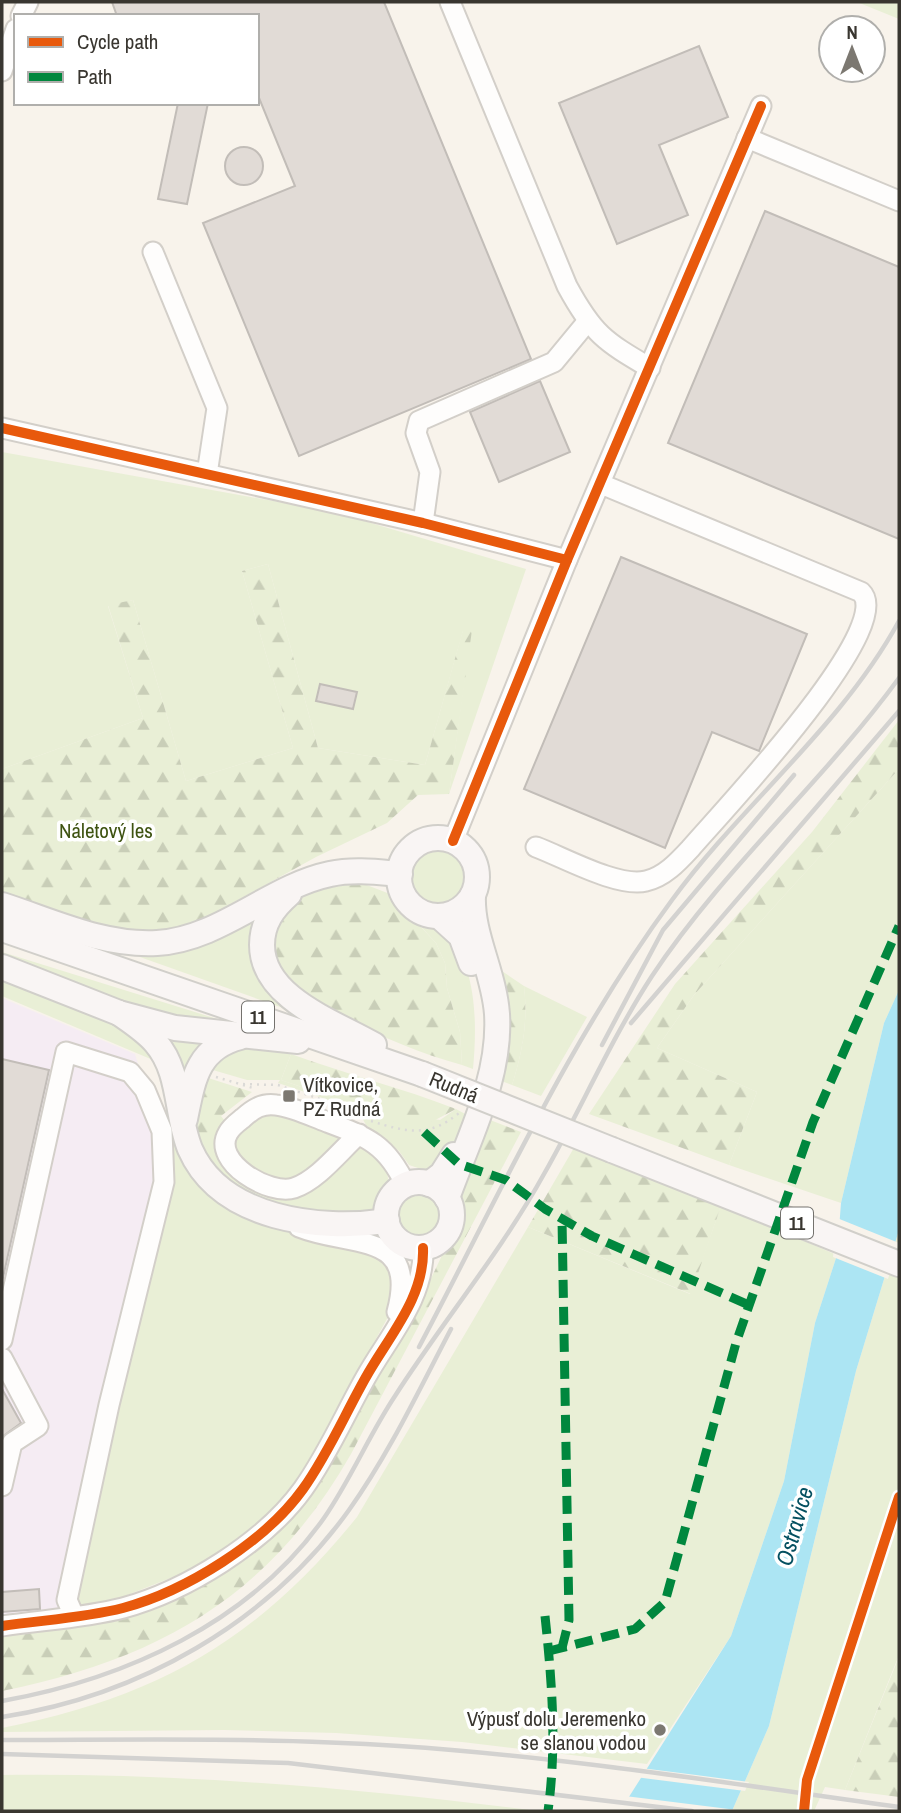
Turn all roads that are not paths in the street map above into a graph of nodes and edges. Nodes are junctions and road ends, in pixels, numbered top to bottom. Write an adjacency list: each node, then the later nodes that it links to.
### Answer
1 (450, 2): 8 (street)
2 (14, 37): 3 (street)
3 (8, 61)
4 (761, 106): 5 (street)
5 (747, 138): 6 (street); 9 (street)
6 (899, 201)
7 (153, 252): 11 (street)
8 (587, 322): 9 (street); 13 (street)
9 (650, 368): 12 (street)
10 (2, 428): 11 (street)
11 (207, 474): 13 (street)
12 (601, 484): 14 (street); 16 (street)
13 (423, 523): 14 (street)
14 (567, 560): 15 (street)
15 (453, 841): 17 (main road); 19 (main road)
16 (536, 847)
17 (400, 874): 18 (main road); 21 (main road)
18 (300, 884): 20 (main road); 27 (main road)
19 (473, 895): 21 (main road); 30 (main road)
20 (2, 905)
21 (439, 916): 30 (main road)
22 (2, 929): 26 (main road, Rudná / 11)
23 (2, 967): 24 (main road)
24 (119, 1013): 25 (main road); 28 (main road)
25 (241, 1037): 26 (main road); 28 (main road)
26 (364, 1054): 27 (main road, Rudná / 11)
27 (422, 1074): 34 (main road, Rudná / 11, bridge)
28 (183, 1126): 31 (main road)
29 (359, 1134): 29 (street); 30 (street)
30 (427, 1189): 32 (main road); 33 (main road)
31 (279, 1218): 32 (main road); 35 (street)
32 (387, 1221): 33 (main road)
33 (424, 1248): 35 (street)
34 (899, 1264)
35 (391, 1334): 39 (street)
36 (2, 1340): 39 (street)
37 (2, 1358): 38 (street)
38 (2, 1486)
39 (74, 1616): 40 (street)
40 (2, 1626)

